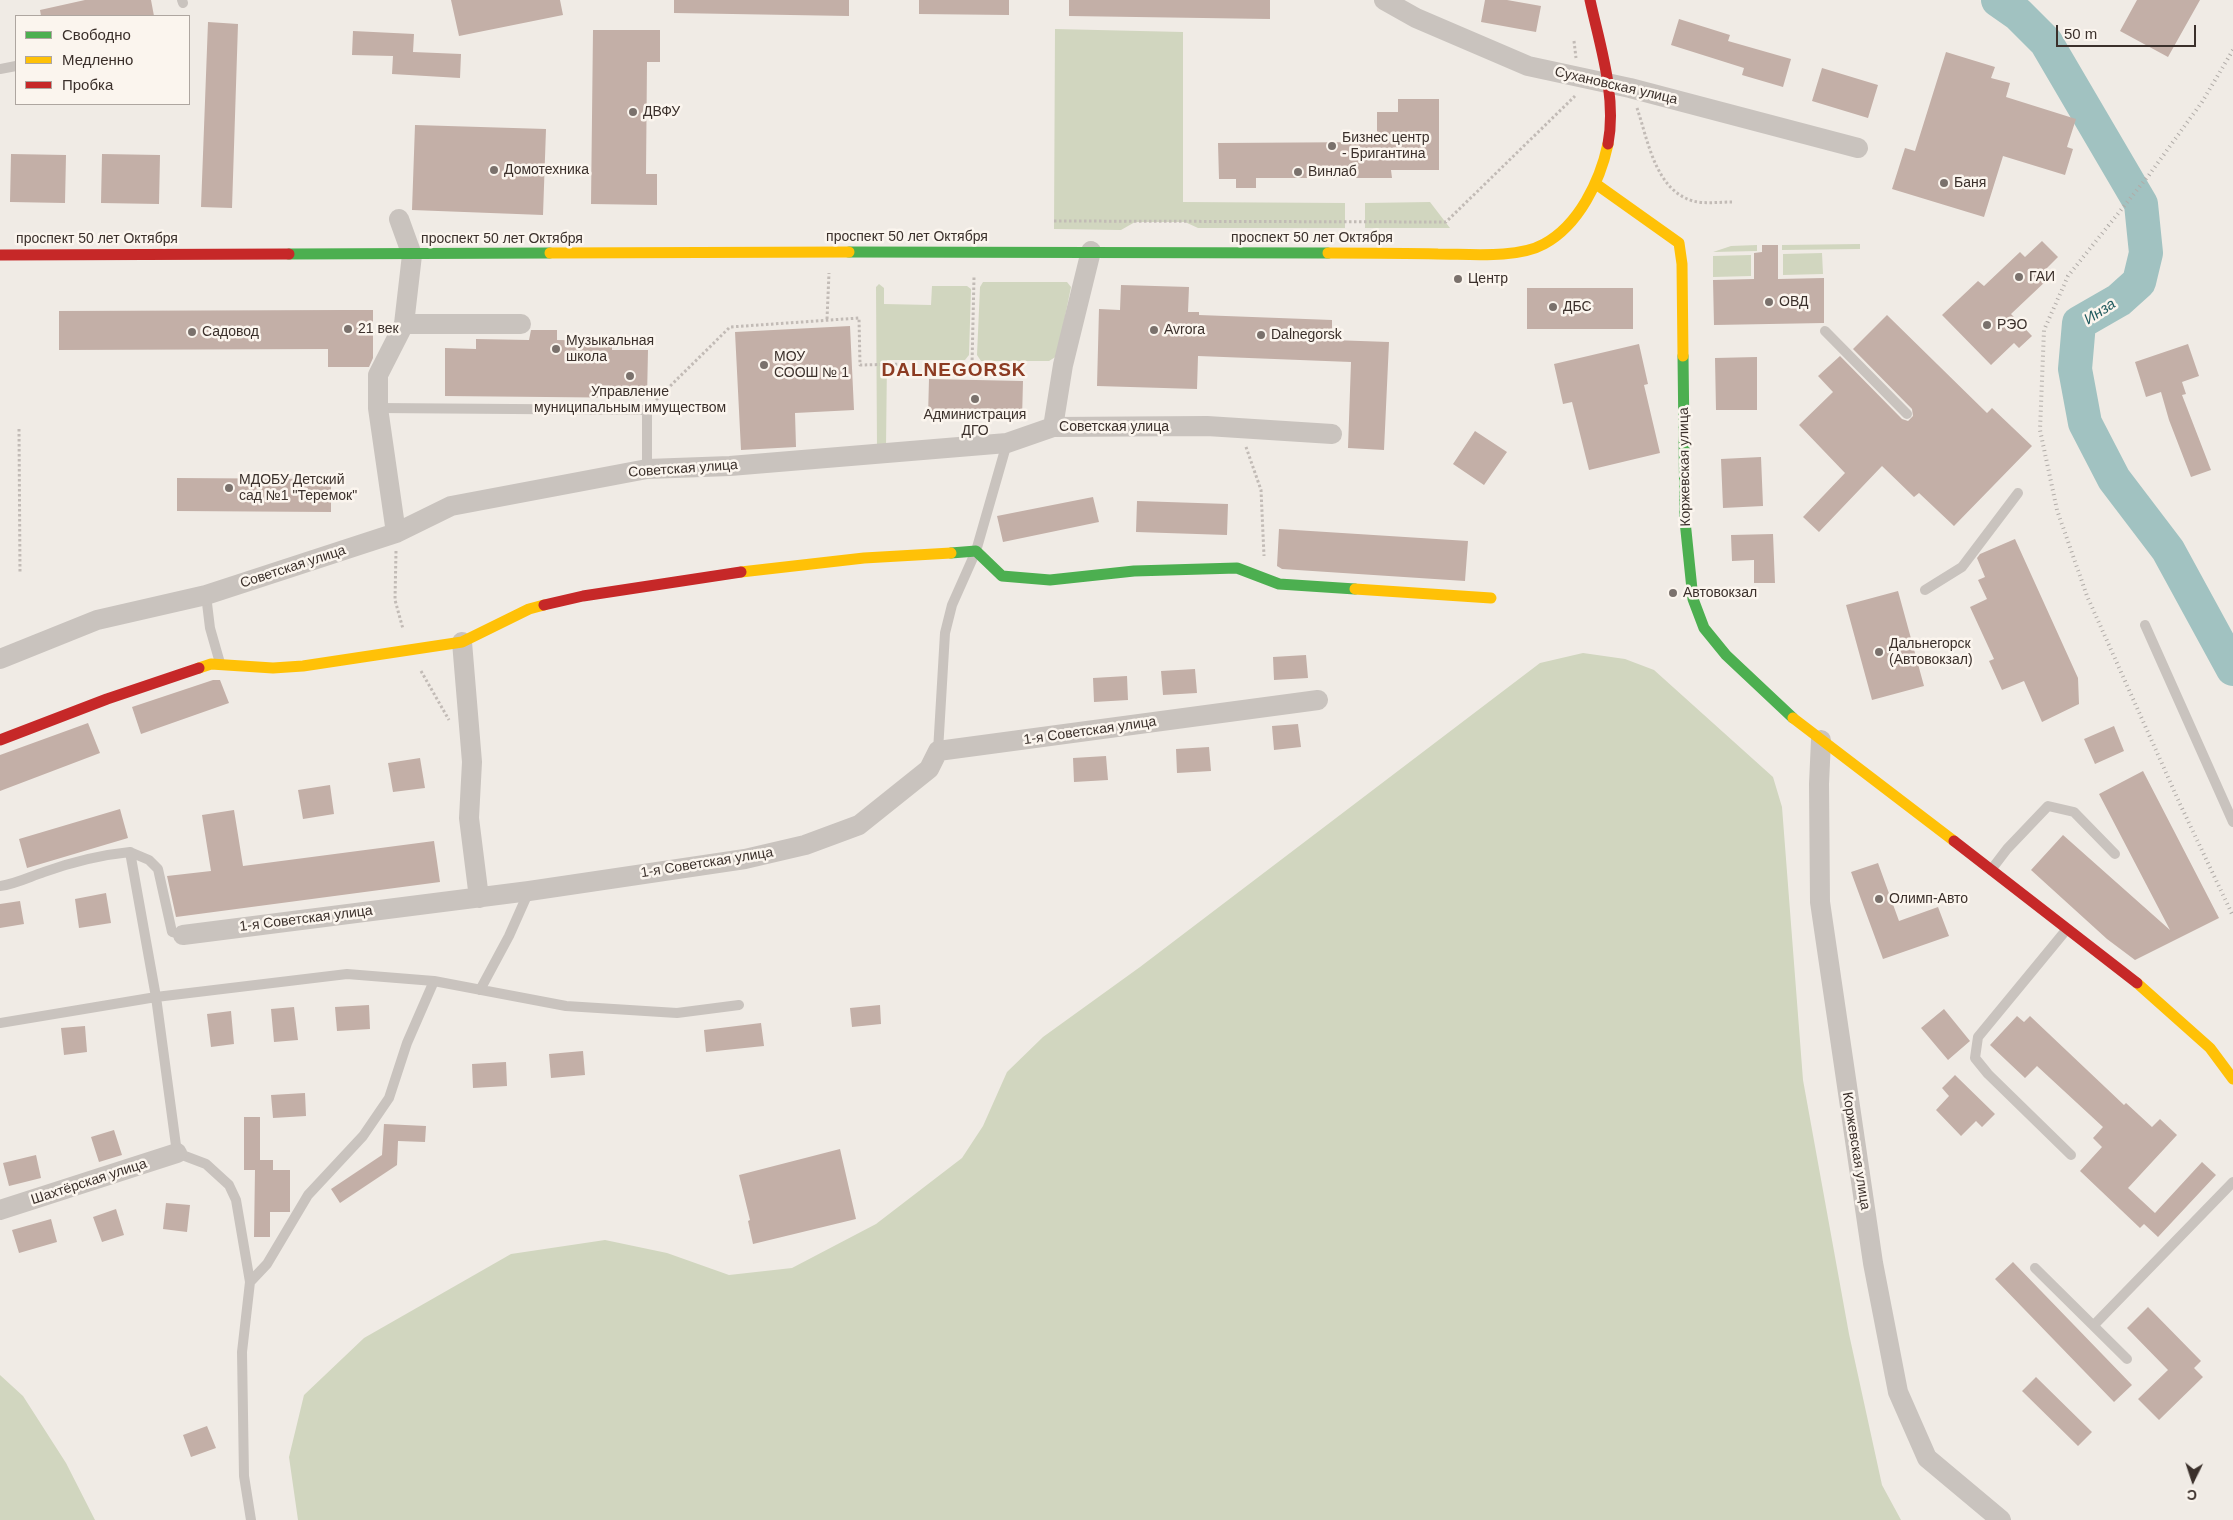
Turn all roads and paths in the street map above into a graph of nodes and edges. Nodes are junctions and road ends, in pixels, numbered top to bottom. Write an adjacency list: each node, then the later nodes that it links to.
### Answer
1 (1384, 0): 6 (street, Сухановская улица)
2 (1590, 0): 7 (street, проспект 50 лет Октября)
3 (1574, 38): 6 (path)
4 (15, 66): 5 (lane)
5 (0, 69)
6 (1577, 76): 7 (street, Сухановская улица); 13 (path)
7 (1608, 85): 8 (street, Сухановская улица); 10 (street, проспект 50 лет Октября)
8 (1630, 88): 9 (street, Сухановская улица); 11 (path)
9 (1858, 148)
10 (1596, 184): 14 (street, проспект 50 лет Октября); 48 (street, Коржевская улица)
11 (1732, 202)
12 (399, 219): 16 (street)
13 (1054, 221)
14 (1091, 251): 15 (street, проспект 50 лет Октября); 28 (street)
15 (830, 252): 16 (street, проспект 50 лет Октября); 19 (path)
16 (412, 254): 17 (street, проспект 50 лет Октября); 20 (street)
17 (0, 255)
18 (974, 277): 24 (path)
19 (827, 319): 23 (path); 26 (path)
20 (404, 324): 21 (street); 25 (street)
21 (521, 324)
22 (1825, 331): 27 (lane)
23 (903, 364)
24 (972, 365)
25 (378, 408): 26 (lane); 35 (street)
26 (647, 410): 33 (lane)
27 (1907, 414)
28 (1053, 427): 29 (street, Советская улица); 32 (street, Советская улица)
29 (1240, 428): 31 (street, Советская улица); 38 (path)
30 (19, 429): 37 (path)
31 (1332, 434)
32 (1007, 443): 33 (street, Советская улица); 36 (lane)
33 (647, 469): 35 (street, Советская улица)
34 (2018, 493): 39 (lane)
35 (396, 533): 40 (street, Советская улица)
36 (976, 551): 38 (street); 43 (street); 49 (lane)
37 (20, 573)
38 (1266, 579): 41 (street)
39 (1925, 590)
40 (206, 595): 44 (street, Советская улица); 45 (lane)
41 (1491, 598)
42 (2146, 625): 50 (lane)
43 (462, 642): 45 (street); 56 (street)
44 (0, 659)
45 (221, 664): 47 (street)
46 (1318, 700): 49 (street, 1-я Советская улица)
47 (0, 740)
48 (1821, 740): 53 (street, Коржевская улица); 74 (street, Коржевская улица)
49 (938, 751): 55 (street, 1-я Советская улица)
50 (2233, 822)
51 (130, 852): 54 (lane); 58 (lane); 61 (lane)
52 (2115, 854): 53 (lane)
53 (1992, 870): 57 (street, Коржевская улица)
54 (0, 886)
55 (529, 892): 56 (street, 1-я Советская улица); 60 (lane)
56 (479, 898): 58 (street, 1-я Советская улица)
57 (2068, 928): 64 (street, Коржевская улица); 66 (lane)
58 (183, 935)
59 (434, 981): 60 (lane); 61 (lane); 70 (lane)
60 (480, 990): 62 (lane)
61 (156, 998): 63 (lane); 65 (lane)
62 (739, 1005)
63 (0, 1023)
64 (2233, 1079)
65 (177, 1153): 68 (street, Шахтёрская улица); 70 (lane)
66 (2071, 1155)
67 (2233, 1182): 71 (lane)
68 (0, 1210)
69 (2035, 1268): 71 (lane)
70 (250, 1282): 73 (lane)
71 (2094, 1325): 72 (lane)
72 (2128, 1359)
73 (251, 1520)
74 (2001, 1520)

